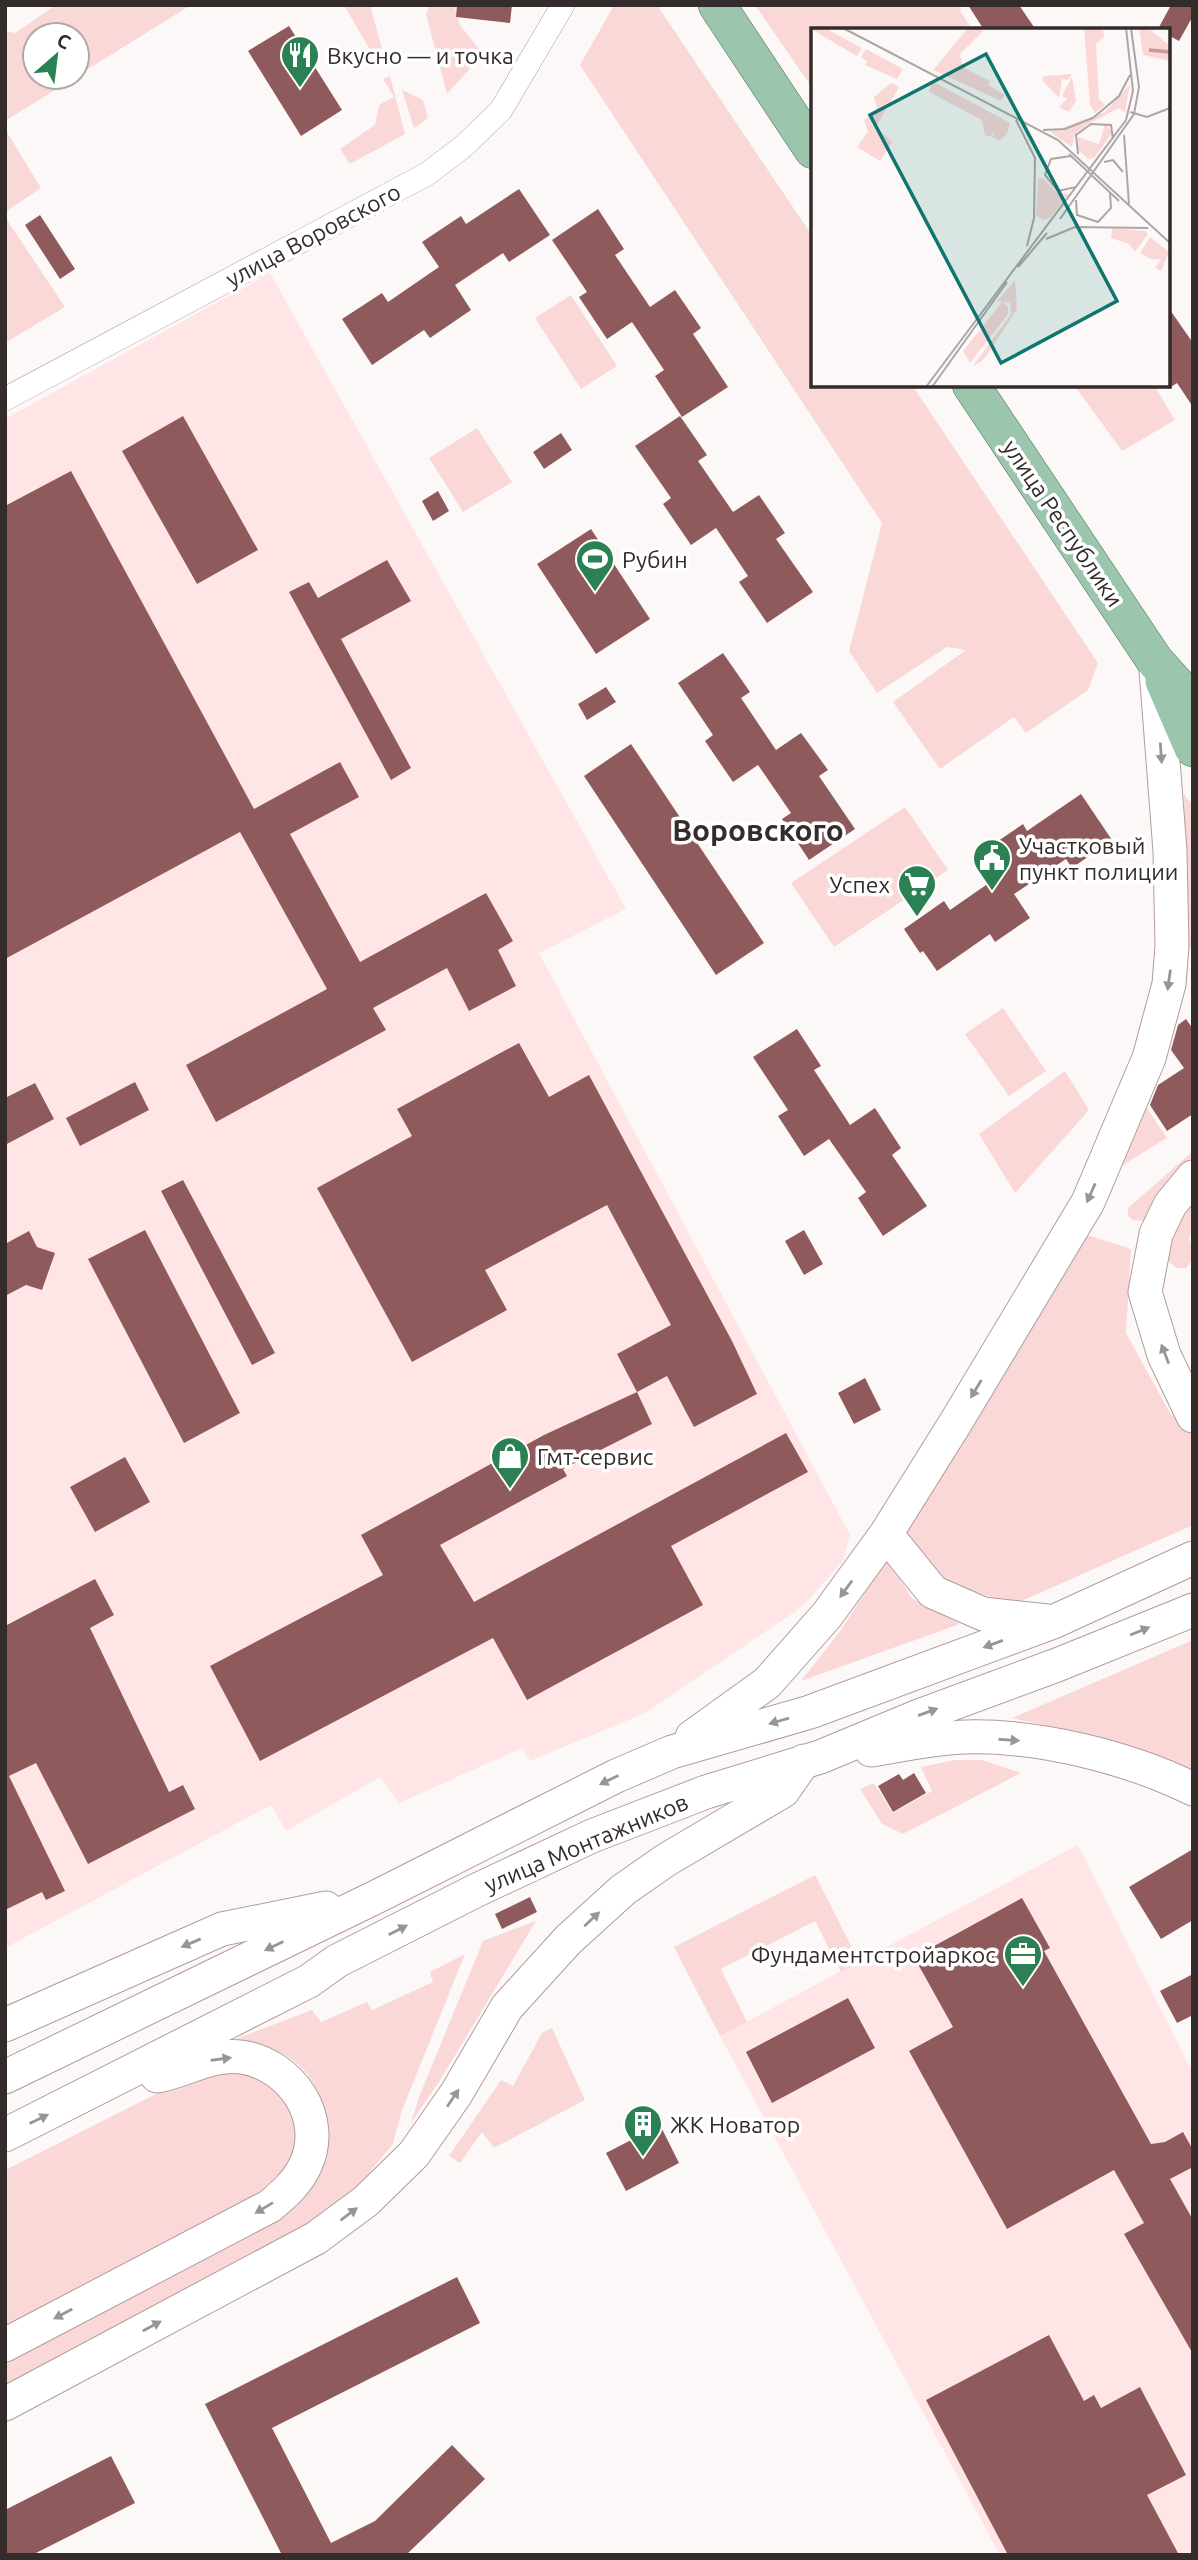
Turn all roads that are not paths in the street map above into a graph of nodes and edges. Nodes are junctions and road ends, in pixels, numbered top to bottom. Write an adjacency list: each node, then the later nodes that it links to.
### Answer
1 (563, 5): 5 (street, улица Воровского)
2 (717, 5): 3 (main road)
3 (811, 147)
4 (972, 387): 6 (main road, улица Республики)
5 (5, 399)
6 (1155, 660): 7 (main road, улица Республики); 8 (main road, улица Республики); 11 (main road, one-way to 11)
7 (1193, 703)
8 (1193, 748)
9 (1193, 1177): 10 (main road, one-way to 9)
10 (1193, 1416)
11 (886, 1534): 14 (main road); 15 (main road, one-way to 15)
12 (1193, 1558): 14 (main road, улица Монтажников)
13 (1193, 1610): 16 (main road, улица Монтажников, one-way to 13)
14 (1053, 1622): 15 (main road, улица Монтажников, one-way to 15)
15 (672, 1752): 18 (main road, улица Монтажников, one-way to 18)
16 (812, 1759): 17 (main road, one-way to 17); 21 (main road, улица Монтажников, one-way to 16); 24 (main road, one-way to 16)
17 (1193, 1789)
18 (376, 1897): 19 (main road, one-way to 19); 20 (main road, улица Монтажников, one-way to 20)
19 (5, 2025)
20 (5, 2077)
21 (107, 2085): 22 (main road, улица Монтажников, one-way to 21); 23 (main road, one-way to 23)
22 (5, 2135)
23 (5, 2344)
24 (5, 2404)

